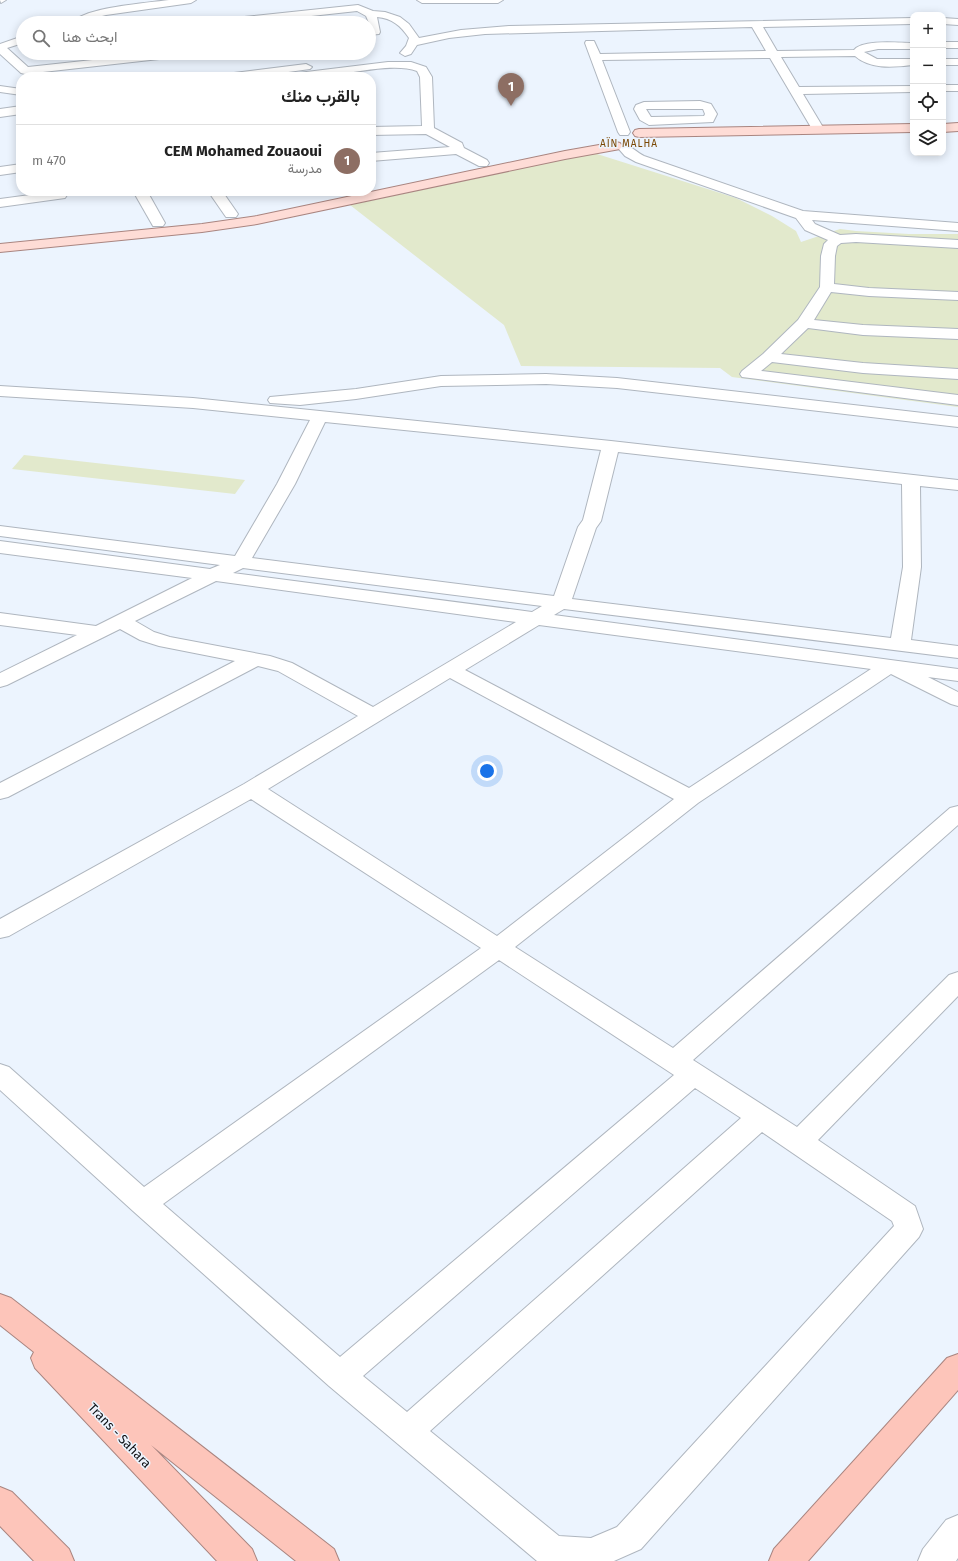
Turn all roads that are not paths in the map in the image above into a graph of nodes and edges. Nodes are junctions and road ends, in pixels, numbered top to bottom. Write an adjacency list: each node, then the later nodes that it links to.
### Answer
1 (191, 0): 5 (street)
2 (422, 0): 3 (street)
3 (498, 0)
4 (371, 14): 6 (street); 15 (street)
5 (90, 16)
6 (282, 16)
7 (910, 21): 10 (street)
8 (946, 22): 9 (street)
9 (958, 22)
10 (755, 23): 11 (street); 21 (street)
11 (590, 28): 15 (street); 22 (street)
12 (8, 34): 13 (street)
13 (16, 35)
14 (16, 42): 19 (street)
15 (413, 43): 23 (street)
16 (946, 45): 17 (street)
17 (958, 45)
18 (910, 46): 20 (street)
19 (1, 50): 24 (street)
20 (858, 53): 21 (street); 26 (street)
21 (773, 54): 22 (street); 37 (street)
22 (596, 56): 42 (street)
23 (376, 59)
24 (123, 60)
25 (365, 60): 29 (street)
26 (910, 62)
27 (946, 62): 28 (street)
28 (958, 62)
29 (267, 72)
30 (350, 72): 49 (street)
31 (946, 88): 32 (street)
32 (958, 88)
33 (0, 89): 36 (street)
34 (910, 89): 35 (street)
35 (867, 90): 37 (street); 40 (street)
36 (16, 91)
37 (795, 91): 48 (street)
38 (946, 99): 39 (street)
39 (958, 99)
40 (910, 100)
41 (16, 111): 43 (street)
42 (616, 111): 44 (street); 51 (street)
43 (0, 113)
44 (710, 114)
45 (958, 127): 47 (main road)
46 (910, 128): 48 (main road)
47 (946, 128)
48 (818, 129): 52 (main road)
49 (428, 130): 50 (street); 56 (street)
50 (376, 131)
51 (624, 132): 52 (main road); 54 (main road)
52 (639, 133): 54 (main road)
53 (910, 140): 55 (main road)
54 (616, 144): 58 (main road); 62 (main road); 70 (street)
55 (695, 144)
56 (458, 150): 57 (street); 58 (street)
57 (376, 157)
58 (483, 162): 61 (main road)
59 (16, 169): 60 (street)
60 (0, 171)
61 (376, 185)
62 (376, 195)
63 (52, 196): 68 (street)
64 (143, 196): 71 (street)
65 (218, 196): 69 (street)
66 (323, 196): 69 (main road)
67 (371, 196): 76 (main road)
68 (0, 203)
69 (231, 214): 71 (main road)
70 (801, 215): 72 (street); 74 (street)
71 (158, 223): 73 (main road)
72 (958, 227)
73 (0, 239)
74 (838, 239): 75 (street); 77 (street)
75 (958, 244)
76 (0, 248)
77 (827, 287): 78 (street); 79 (street)
78 (958, 296)
79 (804, 323): 80 (street); 81 (street)
80 (958, 334)
81 (769, 357): 82 (street); 84 (street)
82 (958, 374)
83 (0, 391): 85 (street)
84 (958, 400)
85 (192, 403): 86 (street); 87 (street)
86 (320, 416): 88 (street); 93 (street)
87 (958, 422)
88 (611, 446): 89 (street); 95 (street)
89 (911, 479): 90 (street); 100 (street)
90 (958, 485)
91 (0, 531): 93 (street)
92 (0, 547): 94 (street)
93 (240, 562): 94 (street); 95 (street)
94 (211, 576): 96 (street); 98 (street)
95 (561, 603): 96 (street); 100 (street)
96 (536, 618): 103 (street); 104 (street)
97 (0, 619): 99 (street)
98 (120, 621): 99 (street); 102 (street)
99 (99, 632): 106 (street)
100 (900, 644): 101 (street)
101 (958, 652)
102 (255, 659): 108 (street); 110 (street)
103 (890, 666): 105 (street); 107 (street); 111 (street)
104 (450, 670): 108 (street); 111 (street)
105 (958, 675)
106 (0, 681)
107 (958, 700)
108 (374, 716): 109 (street)
109 (252, 789): 113 (street); 114 (street)
110 (0, 792)
111 (690, 798): 114 (street)
112 (958, 813): 116 (street)
113 (0, 930)
114 (498, 948): 116 (street); 120 (street)
115 (958, 981): 119 (street)
116 (684, 1068): 118 (street); 124 (street)
117 (0, 1074): 120 (street)
118 (760, 1117): 119 (street); 125 (street)
119 (799, 1142): 125 (street)
120 (143, 1203): 124 (street)
121 (0, 1307): 130 (highway)
122 (0, 1310): 129 (highway, Trans - Sahara)
123 (958, 1368): 131 (highway)
124 (340, 1376): 125 (street)
125 (407, 1432)
126 (0, 1503): 128 (highway)
127 (958, 1531): 132 (street)
128 (57, 1561)
129 (240, 1561)
130 (322, 1561)
131 (786, 1561)
132 (935, 1561)

